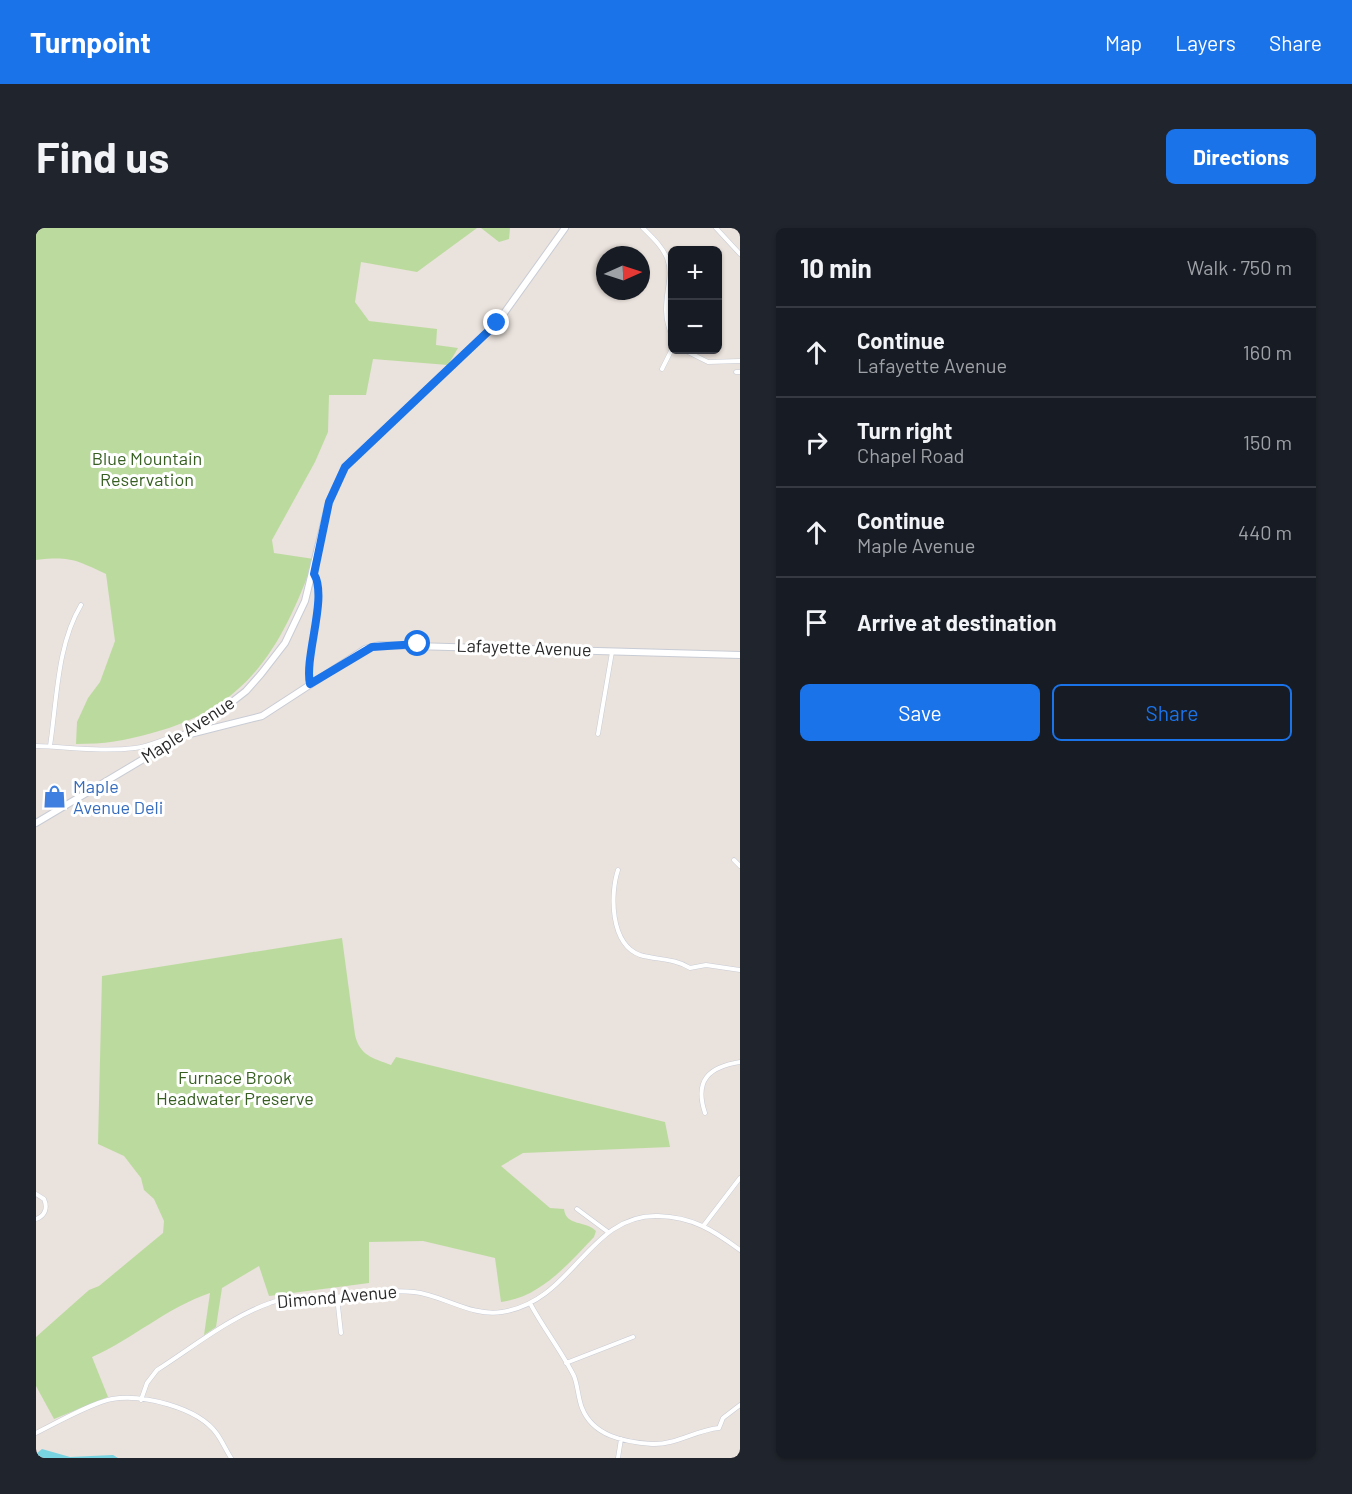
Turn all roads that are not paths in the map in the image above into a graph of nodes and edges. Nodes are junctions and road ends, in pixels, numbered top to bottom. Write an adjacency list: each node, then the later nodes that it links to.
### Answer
1 (565, 228): 10 (street, Maple Avenue)
2 (643, 228): 5 (street)
3 (716, 228): 4 (street)
4 (740, 254)
5 (668, 325)
6 (670, 354): 9 (street)
7 (692, 354): 8 (street)
8 (740, 361)
9 (662, 369)
10 (314, 574): 14 (street); 16 (street, Maple Avenue)
11 (81, 605): 18 (street)
12 (612, 652): 13 (street, Lafayette Avenue); 14 (street, Lafayette Avenue); 15 (street)
13 (740, 655)
14 (310, 684): 16 (street, Lafayette Avenue)
15 (598, 734)
16 (186, 735): 18 (street); 19 (street, Maple Avenue)
17 (36, 746): 18 (street)
18 (50, 746)
19 (36, 823)
20 (734, 860): 21 (street)
21 (740, 866)
22 (618, 870): 23 (street)
23 (740, 970)
24 (740, 1062): 25 (street)
25 (705, 1113)
26 (740, 1178): 30 (street)
27 (36, 1194): 29 (street)
28 (577, 1209): 31 (street)
29 (36, 1219)
30 (704, 1225): 31 (street, Dimond Avenue); 32 (street, Dimond Avenue)
31 (608, 1232): 34 (street, Dimond Avenue)
32 (740, 1250)
33 (337, 1297): 34 (street, Dimond Avenue); 35 (street); 38 (street, Dimond Avenue)
34 (531, 1305): 37 (street)
35 (341, 1333)
36 (633, 1337): 37 (street)
37 (566, 1362): 41 (street)
38 (140, 1399): 40 (street); 42 (street)
39 (740, 1405): 41 (street)
40 (36, 1433)
41 (621, 1439): 43 (street)
42 (231, 1458)
43 (618, 1458)

